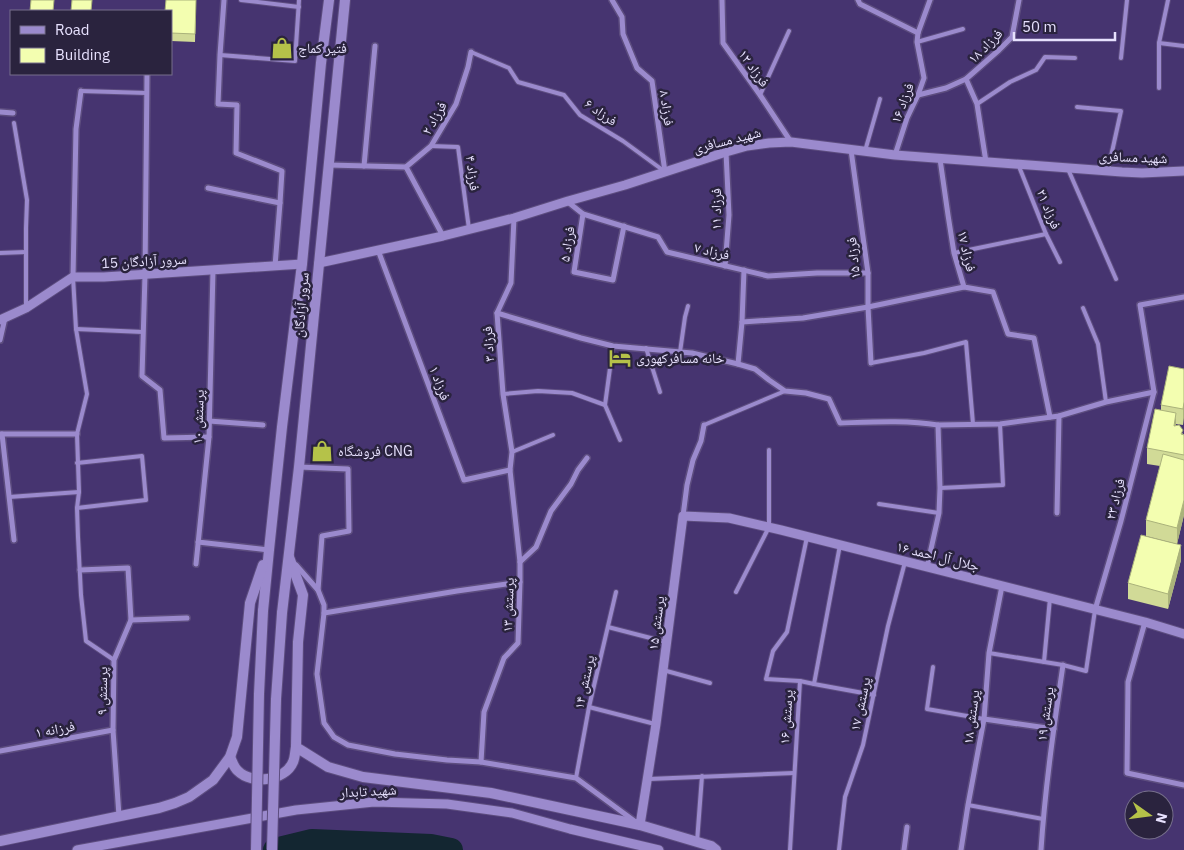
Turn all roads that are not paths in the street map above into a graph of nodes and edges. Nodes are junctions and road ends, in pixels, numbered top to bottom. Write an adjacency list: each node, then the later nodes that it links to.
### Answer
1 (224, 0): 22 (street)
2 (240, 0): 13 (lane)
3 (299, 0): 13 (lane)
4 (329, 0): 69 (main road, سرور آزادگان)
5 (345, 0): 47 (main road, سرور آزادگان)
6 (612, 0): 53 (street, فرزاد ۸)
7 (722, 0): 30 (street, فرزاد ۱۲)
8 (858, 0): 16 (street)
9 (930, 0): 16 (street, فرزاد ۱۶)
10 (1019, 0): 26 (street, فرزاد ۱۸)
11 (1127, 0): 24 (lane)
12 (1168, 0): 18 (lane)
13 (299, 7): 22 (lane)
14 (963, 29): 17 (lane)
15 (789, 31): 30 (lane)
16 (918, 33): 17 (street, فرزاد ۱۶)
17 (917, 42): 31 (street, فرزاد ۱۶)
18 (1159, 43): 20 (lane); 27 (lane)
19 (375, 46): 48 (street)
20 (1184, 46)
21 (471, 52): 39 (street, فرزاد ۲); 53 (lane, فرزاد ۶)
22 (220, 54): 56 (street)
23 (1076, 58): 33 (lane)
24 (1121, 58)
25 (147, 75): 29 (street)
26 (966, 79): 31 (street); 33 (street, فرزاد ۱۸)
27 (1159, 88)
28 (81, 91): 29 (lane); 76 (street)
29 (147, 93): 75 (street)
30 (760, 95): 38 (street, فرزاد ۱۲)
31 (918, 95): 43 (street, فرزاد ۱۶)
32 (880, 99): 42 (lane)
33 (977, 104): 45 (street, فرزاد ۱۸)
34 (1077, 106): 51 (lane)
35 (0, 112): 36 (street)
36 (13, 113)
37 (14, 123): 64 (lane)
38 (791, 142): 40 (street, شهید مسافری); 41 (street, شهید مسافری)
39 (431, 146): 49 (street, فرزاد ۲); 60 (lane, فرزاد ۴)
40 (851, 150): 42 (street, شهید مسافری); 74 (street, فرزاد ۱۵)
41 (726, 152): 53 (street, شهید مسافری); 71 (street, فرزاد ۱۱)
42 (865, 152): 43 (street, شهید مسافری)
43 (895, 155): 44 (street, شهید مسافری)
44 (940, 159): 45 (street, شهید مسافری); 65 (street, فرزاد ۱۷)
45 (986, 162): 46 (street, شهید مسافری)
46 (1018, 164): 50 (street, شهید مسافری); 61 (lane, فرزاد ۲۱)
47 (329, 165): 48 (street); 68 (main road, سرور آزادگان)
48 (364, 166): 49 (street)
49 (406, 167): 62 (street)
50 (1068, 168): 51 (street, شهید مسافری); 77 (lane)
51 (1108, 170): 52 (street, شهید مسافری)
52 (1184, 171)
53 (665, 172): 55 (street, شهید مسافری)
54 (208, 188): 56 (street)
55 (568, 201): 57 (street, فرزاد ۷); 58 (street, شهید مسافری)
56 (280, 203): 70 (street)
57 (583, 214): 59 (street, فرزاد ۷); 59 (street, فرزاد ۵)
58 (514, 218): 60 (street, شهید مسافری); 84 (street, فرزاد ۳)
59 (624, 226): 71 (street, فرزاد ۷)
60 (469, 229): 62 (street, شهید مسافری)
61 (1046, 234): 65 (lane); 67 (lane, فرزاد ۲۱)
62 (443, 236): 63 (street, شهید مسافری)
63 (378, 250): 68 (street, شهید مسافری); 119 (street, فرزاد ۱)
64 (26, 252): 66 (lane); 82 (lane)
65 (954, 252): 78 (street, فرزاد ۱۷)
66 (0, 253)
67 (1060, 262)
68 (319, 263): 118 (main road, سرور آزادگان)
69 (302, 264): 70 (street, سرور آزادگان 15); 133 (main road, سرور آزادگان)
70 (275, 266): 72 (street, سرور آزادگان 15)
71 (725, 266): 73 (street, فرزاد ۷)
72 (213, 270): 75 (street, سرور آزادگان 15); 103 (street, پرستش ۱۰)
73 (744, 270): 74 (street, فرزاد ۷); 86 (street)
74 (868, 273): 81 (street, فرزاد ۱۵)
75 (145, 275): 76 (street, سرور آزادگان 15); 88 (street)
76 (73, 277): 82 (street); 87 (lane)
77 (1116, 279)
78 (964, 287): 81 (street); 102 (street, فرزاد ۱۷)
79 (1184, 298): 97 (street, فرزاد ۲۳)
80 (688, 306): 92 (lane)
81 (868, 307): 86 (street); 93 (street, فرزاد ۱۵)
82 (26, 308): 85 (street)
83 (1083, 308): 99 (lane)
84 (497, 314): 90 (street); 98 (street, فرزاد ۳)
85 (2, 319): 89 (street)
86 (742, 322): 94 (street)
87 (76, 329): 88 (lane); 110 (lane)
88 (143, 332): 112 (street)
89 (0, 340)
90 (613, 346): 91 (street); 100 (lane)
91 (646, 348): 92 (street); 96 (lane)
92 (680, 352): 94 (street)
93 (871, 363): 104 (lane)
94 (738, 364): 95 (street)
95 (786, 391): 107 (lane); 108 (street)
96 (660, 392)
97 (1154, 392): 99 (street); 146 (street, فرزاد ۲۳)
98 (503, 394): 100 (lane); 115 (street, فرزاد ۳)
99 (1106, 402): 101 (street)
100 (606, 405): 113 (lane)
101 (1060, 416): 102 (street); 126 (street)
102 (1050, 418): 105 (street)
103 (210, 421): 106 (street); 112 (street, پرستش ۱۰)
104 (973, 424): 105 (street); 108 (street)
105 (1000, 424): 120 (lane)
106 (263, 425)
107 (704, 425): 127 (street, پرستش ۱۵)
108 (938, 425): 120 (street)
109 (1, 434): 110 (street); 122 (street)
110 (77, 434): 117 (lane)
111 (553, 435): 115 (lane)
112 (209, 437): 131 (street, پرستش ۱۰)
113 (620, 440)
114 (769, 450): 128 (lane)
115 (512, 452): 119 (street, فرزاد ۳)
116 (587, 458): 135 (street)
117 (77, 463): 121 (lane); 124 (lane)
118 (299, 467): 134 (main road, سرور آزادگان); 142 (street)
119 (510, 470): 135 (street, پرستش ۱۳)
120 (940, 488): 125 (street)
121 (79, 492): 122 (lane); 124 (lane)
122 (9, 497): 130 (street)
123 (879, 504): 125 (lane)
124 (77, 508): 139 (lane)
125 (939, 513): 138 (street)
126 (1058, 513)
127 (683, 516): 128 (street, جلال آل احمد ۱۶); 153 (street, پرستش ۱۵)
128 (769, 527): 129 (street, جلال آل احمد ۱۶); 144 (lane)
129 (807, 536): 132 (street, جلال آل احمد ۱۶); 160 (lane)
130 (14, 540)
131 (198, 542): 133 (street); 137 (street, پرستش ۱۰)
132 (840, 545): 136 (street, جلال آل احمد ۱۶); 162 (lane, پرستش ۱۶)
133 (269, 550): 171 (main road); 186 (main road, سرور آزادگان, bridge)
134 (289, 557): 142 (street); 169 (main road); 187 (main road, سرور آزادگان, bridge)
135 (520, 562): 140 (street, پرستش ۱۳)
136 (905, 562): 138 (street, جلال آل احمد ۱۶); 163 (lane, پرستش ۱۷)
137 (196, 564)
138 (927, 567): 141 (street, جلال آل احمد ۱۶)
139 (80, 570): 149 (street, پرستش ۹); 155 (lane)
140 (520, 582): 147 (street); 172 (street, پرستش ۱۳)
141 (1002, 586): 145 (street, جلال آل احمد ۱۶); 154 (street, پرستش ۱۸)
142 (318, 590): 147 (street)
143 (616, 592): 151 (lane, پرستش ۱۴)
144 (736, 592)
145 (1050, 598): 146 (street, جلال آل احمد ۱۶); 156 (lane)
146 (1095, 610): 150 (street, جلال آل احمد ۱۶); 157 (lane)
147 (324, 613): 172 (street)
148 (187, 618): 149 (street)
149 (131, 620): 155 (street, پرستش ۹)
150 (1145, 622): 152 (street, جلال آل احمد ۱۶); 177 (street)
151 (608, 627): 153 (lane); 164 (lane, پرستش ۱۴)
152 (1184, 634)
153 (667, 642): 159 (street, پرستش ۱۵)
154 (989, 652): 156 (lane); 165 (street, پرستش ۱۸)
155 (114, 660): 168 (street, پرستش ۹)
156 (1044, 662): 157 (lane)
157 (1063, 665): 167 (street, پرستش ۱۹)
158 (933, 667): 165 (lane)
159 (663, 670): 161 (lane); 166 (street, پرستش ۱۵)
160 (800, 681): 162 (lane, پرستش ۱۶); 173 (lane, پرستش ۱۶)
161 (710, 684)
162 (814, 684): 163 (lane)
163 (874, 695): 191 (lane, پرستش ۱۷)
164 (589, 707): 166 (lane); 175 (lane, پرستش ۱۴)
165 (984, 719): 167 (street); 178 (street, پرستش ۱۸)
166 (656, 724): 176 (street, پرستش ۱۵)
167 (1054, 729): 180 (street, پرستش ۱۹)
168 (113, 730): 170 (street, فرزانه ۱); 179 (street, پرستش ۹)
169 (296, 747): 171 (main road); 181 (main road)
170 (0, 751)
171 (230, 757): 179 (main road)
172 (481, 762): 175 (street)
173 (794, 772): 174 (lane); 190 (lane, پرستش ۱۶)
174 (702, 776): 176 (lane); 184 (lane)
175 (576, 778): 181 (street)
176 (647, 779): 181 (street, پرستش ۱۵)
177 (1184, 785)
178 (968, 806): 180 (lane); 193 (street, پرستش ۱۸)
179 (120, 817): 183 (main road)
180 (1043, 819): 194 (street, پرستش ۱۹)
181 (640, 825): 184 (main road)
182 (907, 827): 192 (street)
183 (0, 841)
184 (697, 842): 189 (main road)
185 (77, 850): 188 (street, شهید تابدار)
186 (256, 850)
187 (272, 850)
188 (659, 850)
189 (716, 850)
190 (790, 850)
191 (839, 850)
192 (904, 850)
193 (961, 850)
194 (1041, 850)

